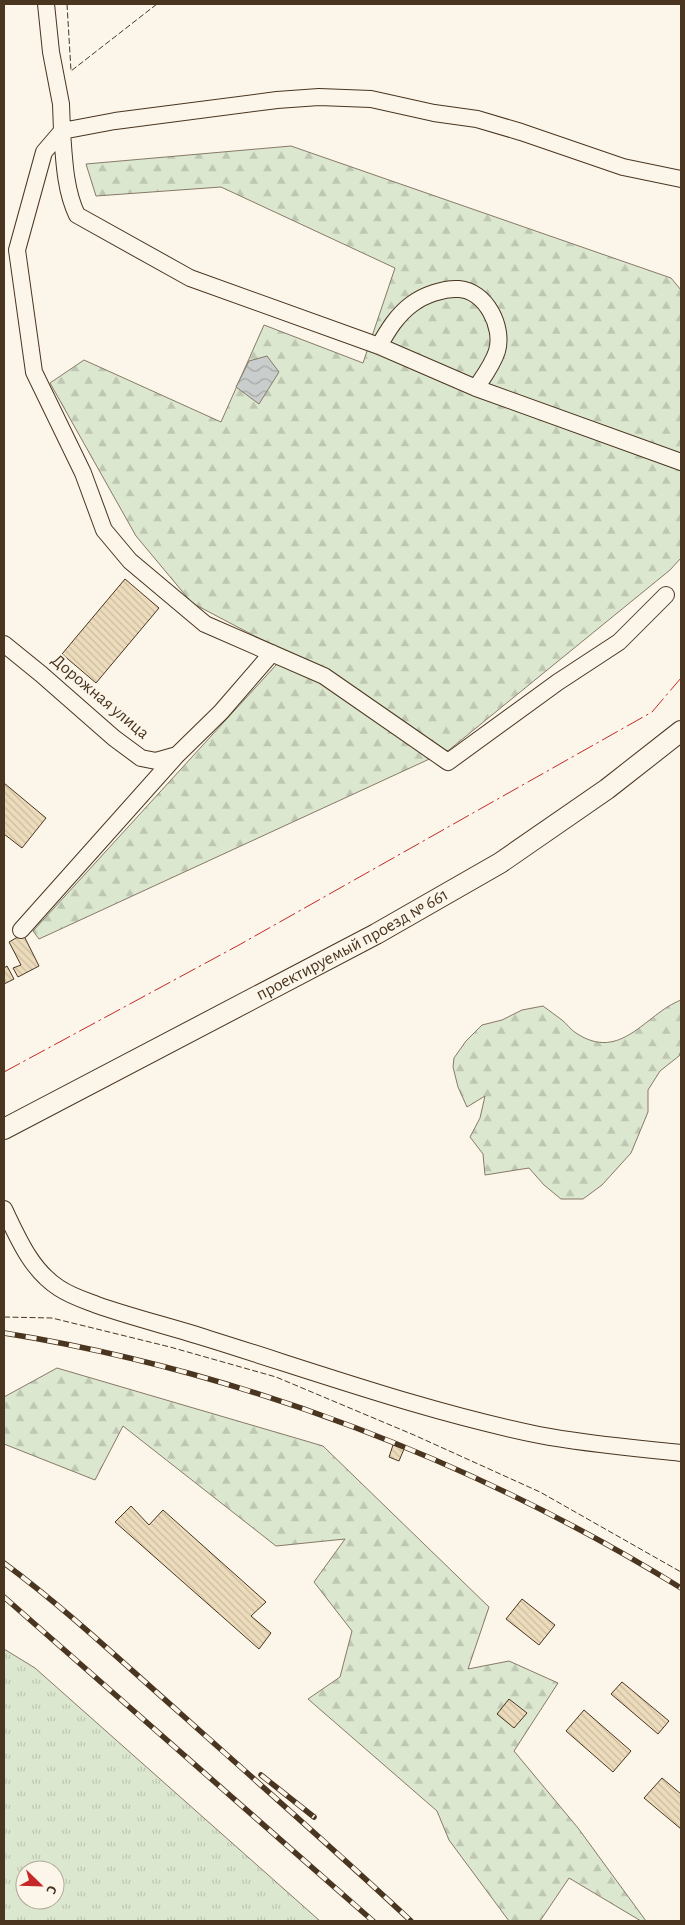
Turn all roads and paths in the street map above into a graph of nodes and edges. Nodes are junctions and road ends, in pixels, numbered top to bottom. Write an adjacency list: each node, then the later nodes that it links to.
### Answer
1 (46, 4): 2 (street)
2 (62, 131): 3 (street); 4 (street); 9 (street)
3 (681, 179)
4 (378, 346): 5 (street); 5 (street)
5 (476, 388): 6 (street)
6 (681, 462)
7 (666, 595): 9 (street)
8 (4, 644): 11 (street, Дорожная улица)
9 (272, 653): 11 (street)
10 (681, 731): 13 (main road, проектируемый проезд № 661)
11 (177, 755): 12 (street)
12 (21, 930)
13 (4, 1129)
14 (4, 1209): 15 (street)
15 (681, 1453)

